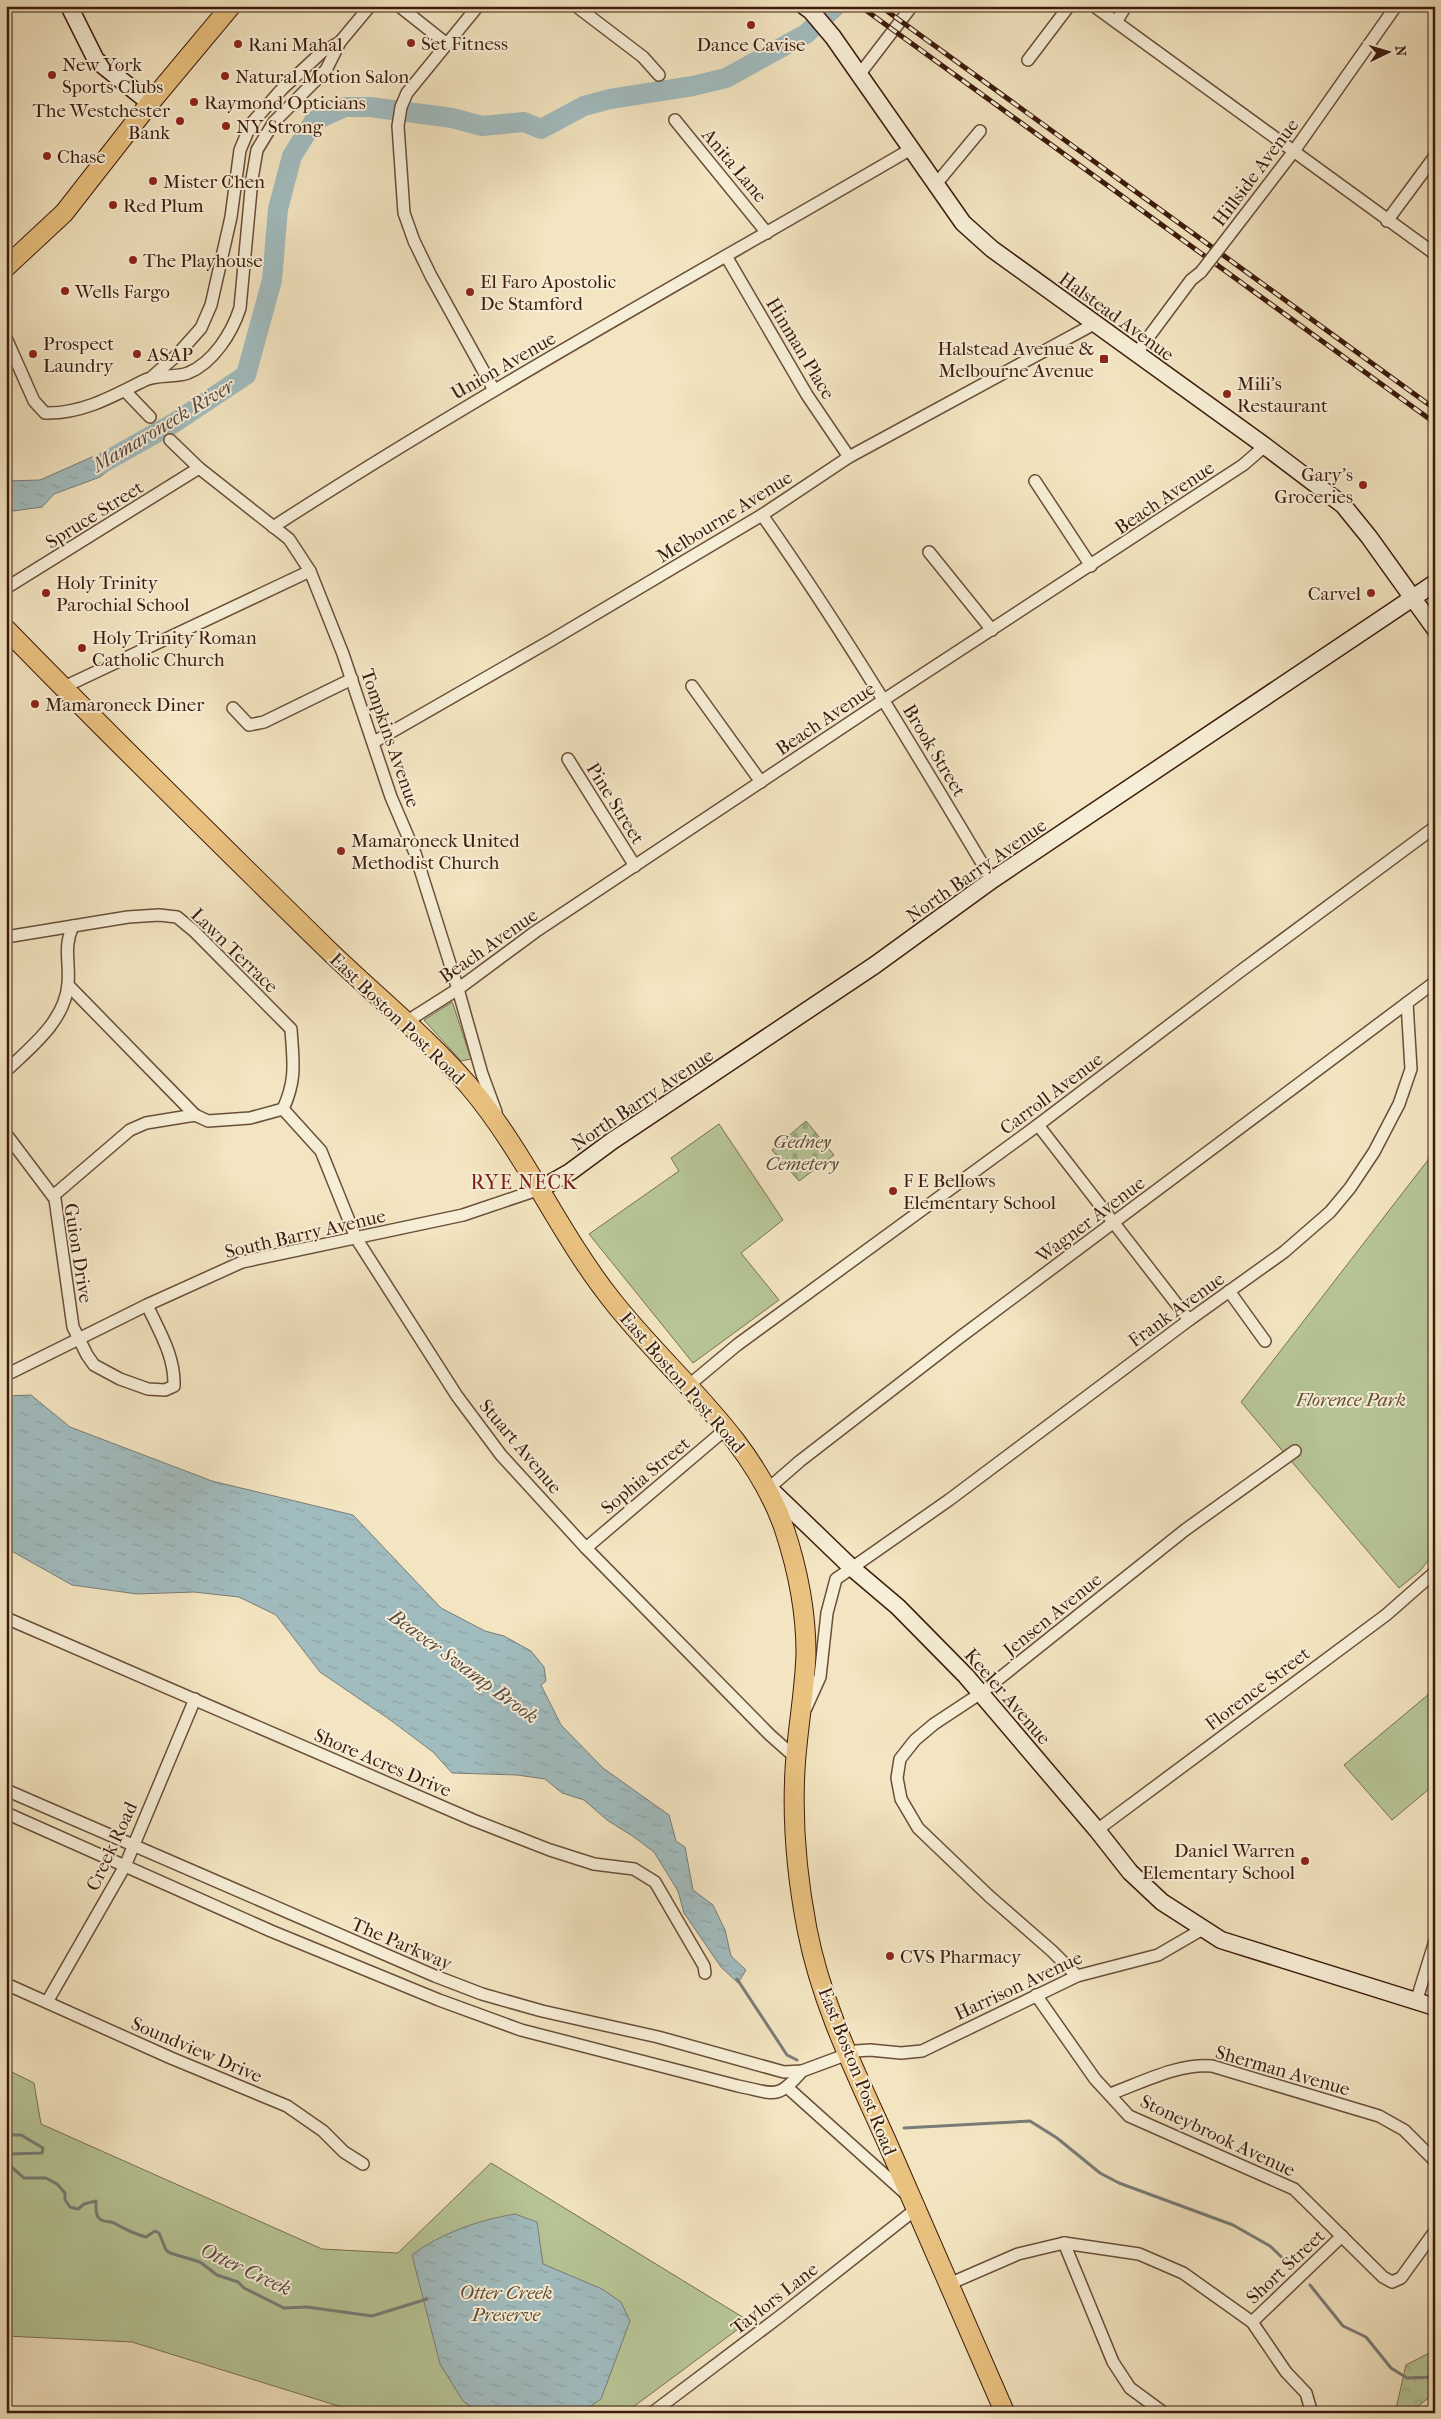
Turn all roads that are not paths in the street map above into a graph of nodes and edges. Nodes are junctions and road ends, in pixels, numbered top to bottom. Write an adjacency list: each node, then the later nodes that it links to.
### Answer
1 (69, 6): 19 (street)
2 (231, 6): 19 (main road)
3 (370, 6): 14 (street)
4 (399, 6): 15 (street)
5 (478, 6): 15 (street)
6 (576, 6): 17 (street)
7 (912, 6): 18 (street)
8 (1070, 6): 16 (street)
9 (1094, 6): 13 (street)
10 (1126, 6): 13 (street)
11 (1396, 6): 23 (street, Hillside Avenue)
12 (807, 9): 18 (street, Halstead Avenue)
13 (1116, 22): 23 (street)
14 (340, 42): 34 (street); 34 (street)
15 (447, 44): 35 (street)
16 (1028, 60)
17 (659, 75)
18 (859, 75): 22 (street, Halstead Avenue)
19 (150, 103): 30 (main road)
20 (675, 120): 27 (street, Anita Lane)
21 (980, 130): 25 (street)
22 (911, 149): 25 (street, Halstead Avenue); 27 (street, Union Avenue)
23 (1294, 151): 26 (street); 33 (street, Hillside Avenue, bridge)
24 (1435, 156): 26 (street)
25 (936, 184): 31 (street, Halstead Avenue)
26 (1387, 221): 28 (street)
27 (767, 233): 29 (street, Union Avenue)
28 (1435, 254)
29 (726, 256): 35 (street, Union Avenue); 40 (street, Hinman Place)
30 (6, 267)
31 (1094, 324): 33 (street, Halstead Avenue); 40 (street, Melbourne Avenue)
32 (6, 338): 36 (street)
33 (1136, 354): 39 (street, Halstead Avenue)
34 (152, 378): 36 (street)
35 (494, 390): 44 (street, Union Avenue)
36 (126, 392): 37 (street)
37 (150, 417)
38 (170, 440): 41 (street, Tompkins Avenue)
39 (1265, 446): 46 (street, Beach Avenue); 50 (street, Halstead Avenue)
40 (849, 457): 43 (street, Melbourne Avenue)
41 (199, 468): 44 (street, Tompkins Avenue); 49 (street, Spruce Street)
42 (1035, 481): 46 (street)
43 (762, 515): 57 (street, Brook Street); 59 (street, Melbourne Avenue)
44 (273, 527): 47 (street, Tompkins Avenue)
45 (929, 552): 53 (street)
46 (1091, 566): 53 (street, Beach Avenue)
47 (310, 571): 54 (street, Tompkins Avenue); 56 (street)
48 (1435, 583): 50 (street, North Barry Avenue)
49 (6, 588)
50 (1414, 598): 52 (street, Halstead Avenue); 64 (street, North Barry Avenue)
51 (6, 629): 56 (main road, East Boston Post Road)
52 (1435, 629)
53 (992, 630): 57 (street, Beach Avenue)
54 (352, 680): 58 (street); 59 (street, Tompkins Avenue)
55 (692, 686): 61 (street)
56 (64, 687): 71 (main road, East Boston Post Road)
57 (884, 699): 61 (street, Beach Avenue); 64 (street, Brook Street)
58 (233, 708)
59 (374, 742): 69 (street, Tompkins Avenue)
60 (568, 759): 63 (street, Pine Street)
61 (761, 782): 63 (street, Beach Avenue)
62 (1435, 827): 75 (street, Carroll Avenue)
63 (635, 866): 69 (street, Beach Avenue)
64 (992, 880): 78 (street, North Barry Avenue)
65 (73, 926): 66 (street, Lawn Terrace); 68 (street); 73 (street, Lawn Terrace)
66 (6, 937)
67 (1435, 982): 70 (street, Wagner Avenue)
68 (68, 985): 72 (street); 74 (street)
69 (458, 989): 71 (street, Beach Avenue); 76 (street, Tompkins Avenue)
70 (1407, 1002): 80 (street, Wagner Avenue); 82 (street, Frank Avenue)
71 (406, 1022): 76 (main road, East Boston Post Road)
72 (6, 1071)
73 (283, 1109): 74 (street, Guion Drive); 81 (street, Stuart Avenue)
74 (195, 1115): 79 (street, Guion Drive)
75 (1038, 1125): 80 (street); 88 (street, Carroll Avenue)
76 (503, 1131): 78 (main road, East Boston Post Road)
77 (6, 1134): 79 (street)
78 (540, 1189): 81 (street, South Barry Avenue); 88 (main road, East Boston Post Road)
79 (53, 1196): 85 (street, Guion Drive)
80 (1114, 1223): 84 (street); 91 (street, Wagner Avenue)
81 (356, 1238): 83 (street, South Barry Avenue); 92 (street, Stuart Avenue)
82 (1229, 1292): 84 (street, Frank Avenue); 86 (street)
83 (147, 1305): 85 (street, South Barry Avenue); 85 (street, Guion Drive)
84 (1189, 1320): 93 (street, Frank Avenue)
85 (78, 1338): 87 (street, South Barry Avenue)
86 (1265, 1341)
87 (6, 1375)
88 (688, 1386): 89 (main road, East Boston Post Road)
89 (727, 1428): 91 (main road, East Boston Post Road); 92 (street, Sophia Street)
90 (1295, 1451): 96 (street, Jensen Avenue)
91 (765, 1484): 93 (street, Keeler Avenue); 98 (main road, East Boston Post Road)
92 (586, 1548): 99 (street, Stuart Avenue)
93 (852, 1568): 96 (street, Keeler Avenue); 98 (street, Frank Avenue)
94 (1435, 1572): 102 (street, Florence Street)
95 (6, 1618): 97 (street, Shore Acres Drive)
96 (981, 1693): 102 (street, Keeler Avenue); 108 (street, Jensen Avenue)
97 (195, 1699): 103 (street, Creek Road); 107 (street, Shore Acres Drive)
98 (800, 1720): 99 (main road, East Boston Post Road)
99 (796, 1758): 114 (main road, East Boston Post Road)
100 (6, 1790): 103 (street, The Parkway)
101 (6, 1813): 104 (street, The Parkway)
102 (1097, 1830): 105 (street, Keeler Avenue)
103 (133, 1845): 104 (street, Creek Road); 115 (street, The Parkway)
104 (125, 1866): 111 (street, Creek Road); 116 (street, The Parkway)
105 (1201, 1930): 108 (street, Harrison Avenue); 112 (street, Keeler Avenue)
106 (1435, 1941): 112 (street)
107 (705, 1973)
108 (1077, 1976): 110 (street, Harrison Avenue)
109 (6, 1984): 111 (street, Soundview Drive)
110 (1036, 1996): 114 (street, Harrison Avenue); 117 (street, Stoneybrook Avenue)
111 (47, 2002): 119 (street, Soundview Drive)
112 (1416, 2002): 113 (street)
113 (1435, 2008)
114 (847, 2053): 115 (street, The Parkway); 120 (main road, East Boston Post Road)
115 (802, 2071): 116 (street, The Parkway)
116 (788, 2088): 120 (street)
117 (1110, 2094): 118 (street, Sherman Avenue); 122 (street, Stoneybrook Avenue)
118 (1435, 2161)
119 (363, 2164)
120 (914, 2204): 124 (main road, East Boston Post Road); 126 (street, Taylors Lane)
121 (1435, 2231): 122 (street, Stoneybrook Avenue)
122 (1342, 2236): 125 (street, Short Street)
123 (1064, 2243): 124 (street); 125 (street); 128 (street)
124 (949, 2284): 127 (main road, East Boston Post Road)
125 (1252, 2322): 129 (street)
126 (652, 2413)
127 (1005, 2413)
128 (1164, 2413)
129 (1309, 2413)

